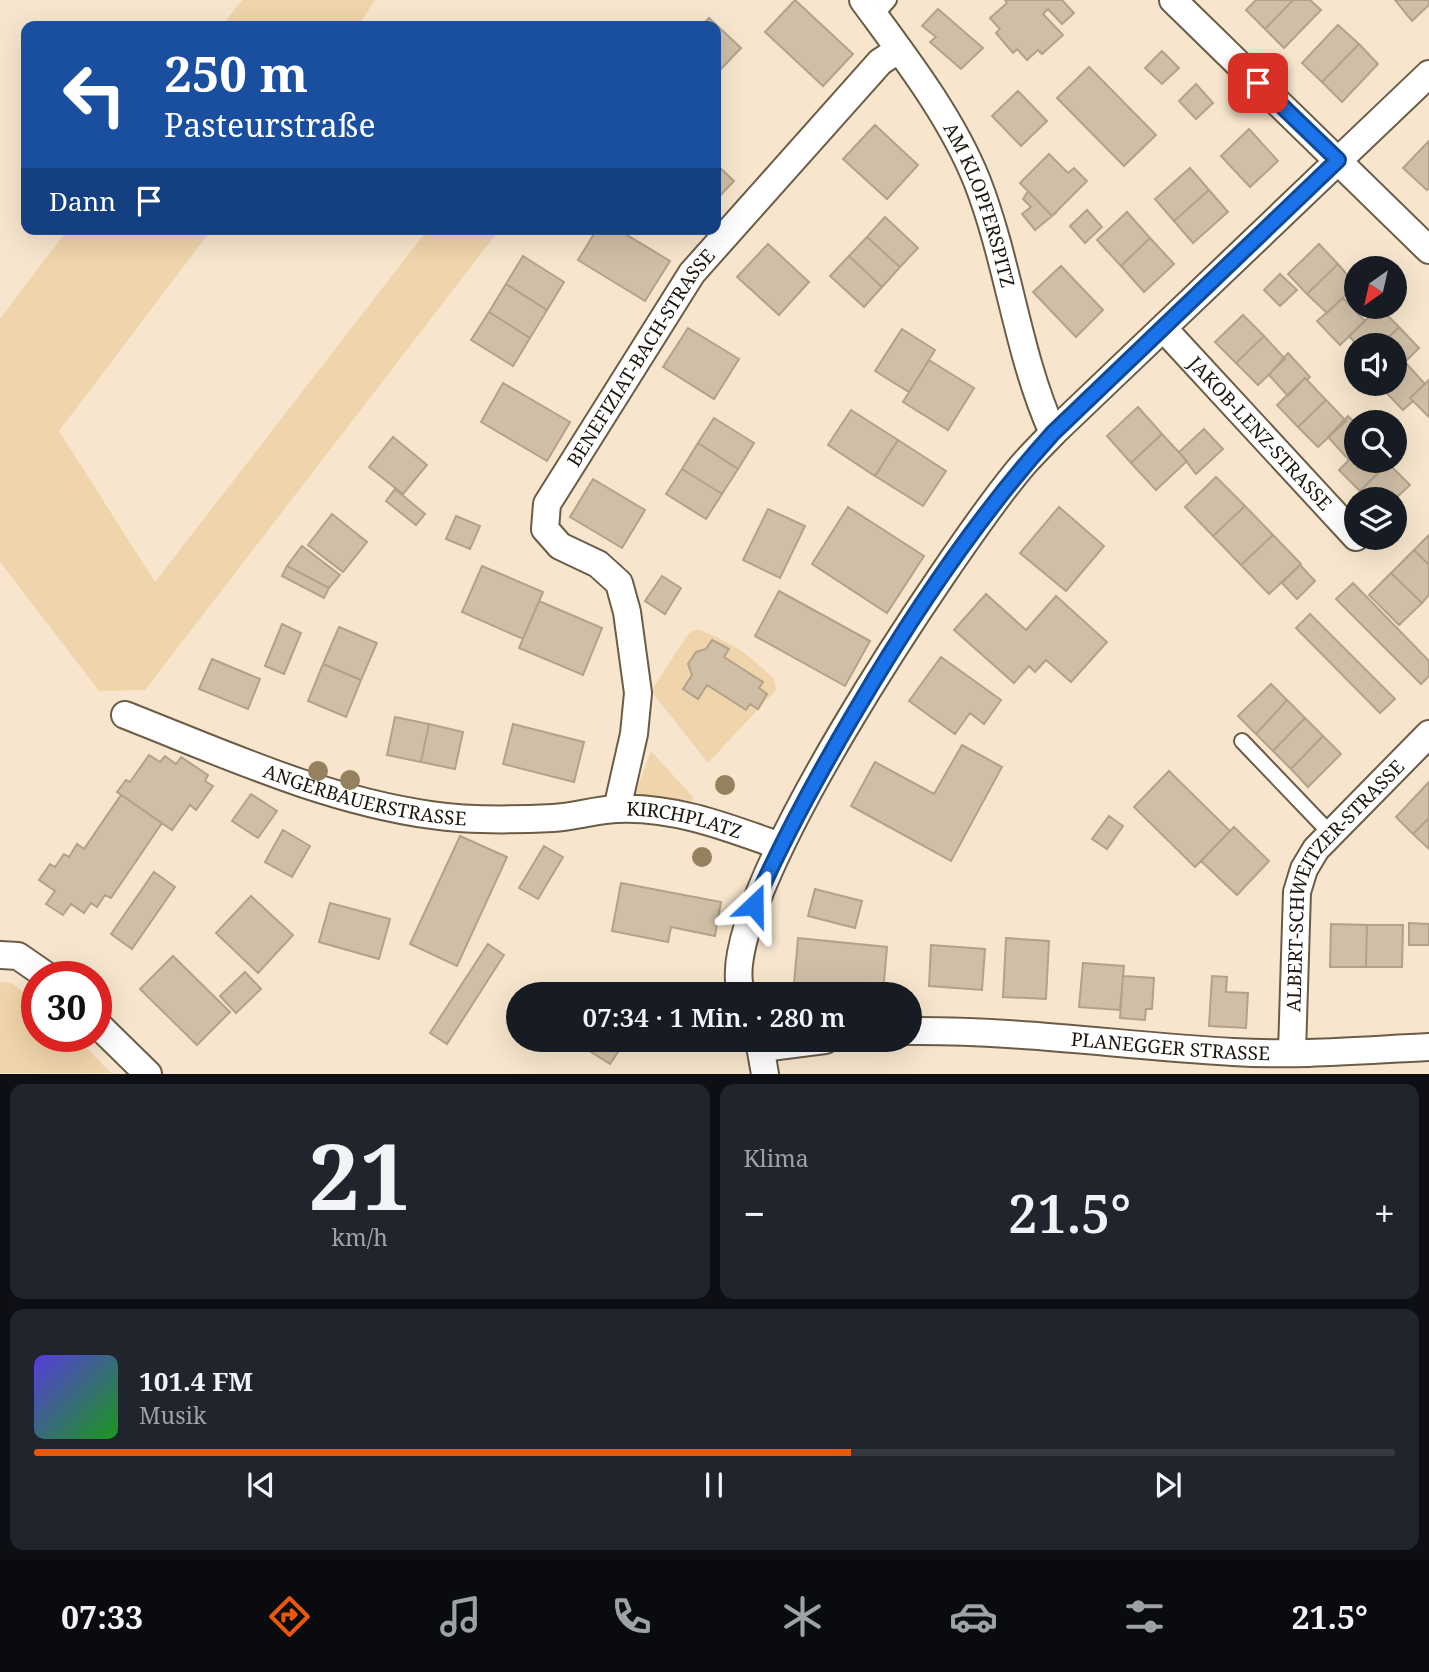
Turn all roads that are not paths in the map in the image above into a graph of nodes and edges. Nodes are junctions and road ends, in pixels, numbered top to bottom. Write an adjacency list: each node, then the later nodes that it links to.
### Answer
1 (1172, 0): 5 (street)
2 (875, 5): 3 (street, AM KLOPFERSPITZ)
3 (898, 50): 8 (street, AM KLOPFERSPITZ); 10 (street, BENEFIZIAT-BACH-STRASSE)
4 (1429, 74): 5 (street)
5 (1338, 160): 6 (street); 7 (street)
6 (1429, 250)
7 (1164, 329): 8 (street); 9 (street, JAKOB-LENZ-STRASSE)
8 (1053, 433): 16 (street)
9 (1344, 524)
10 (638, 693): 14 (street, KIRCHPLATZ)
11 (125, 715): 14 (street, ANGERBAUERSTRASSE)
12 (1429, 734): 15 (street, ALBERT-SCHWEITZER-STRASSE)
13 (1242, 741): 15 (lane)
14 (617, 809): 16 (street, KIRCHPLATZ)
15 (1331, 834): 23 (street, ALBERT-SCHWEITZER-STRASSE)
16 (780, 846): 19 (street)
17 (0, 955): 18 (street)
18 (25, 961)
19 (738, 982)
20 (922, 1031): 23 (street, PLANEGGER STRASSE)
21 (112, 1038): 24 (street)
22 (1429, 1048): 23 (street, PLANEGGER STRASSE)
23 (1292, 1052)
24 (148, 1073)

